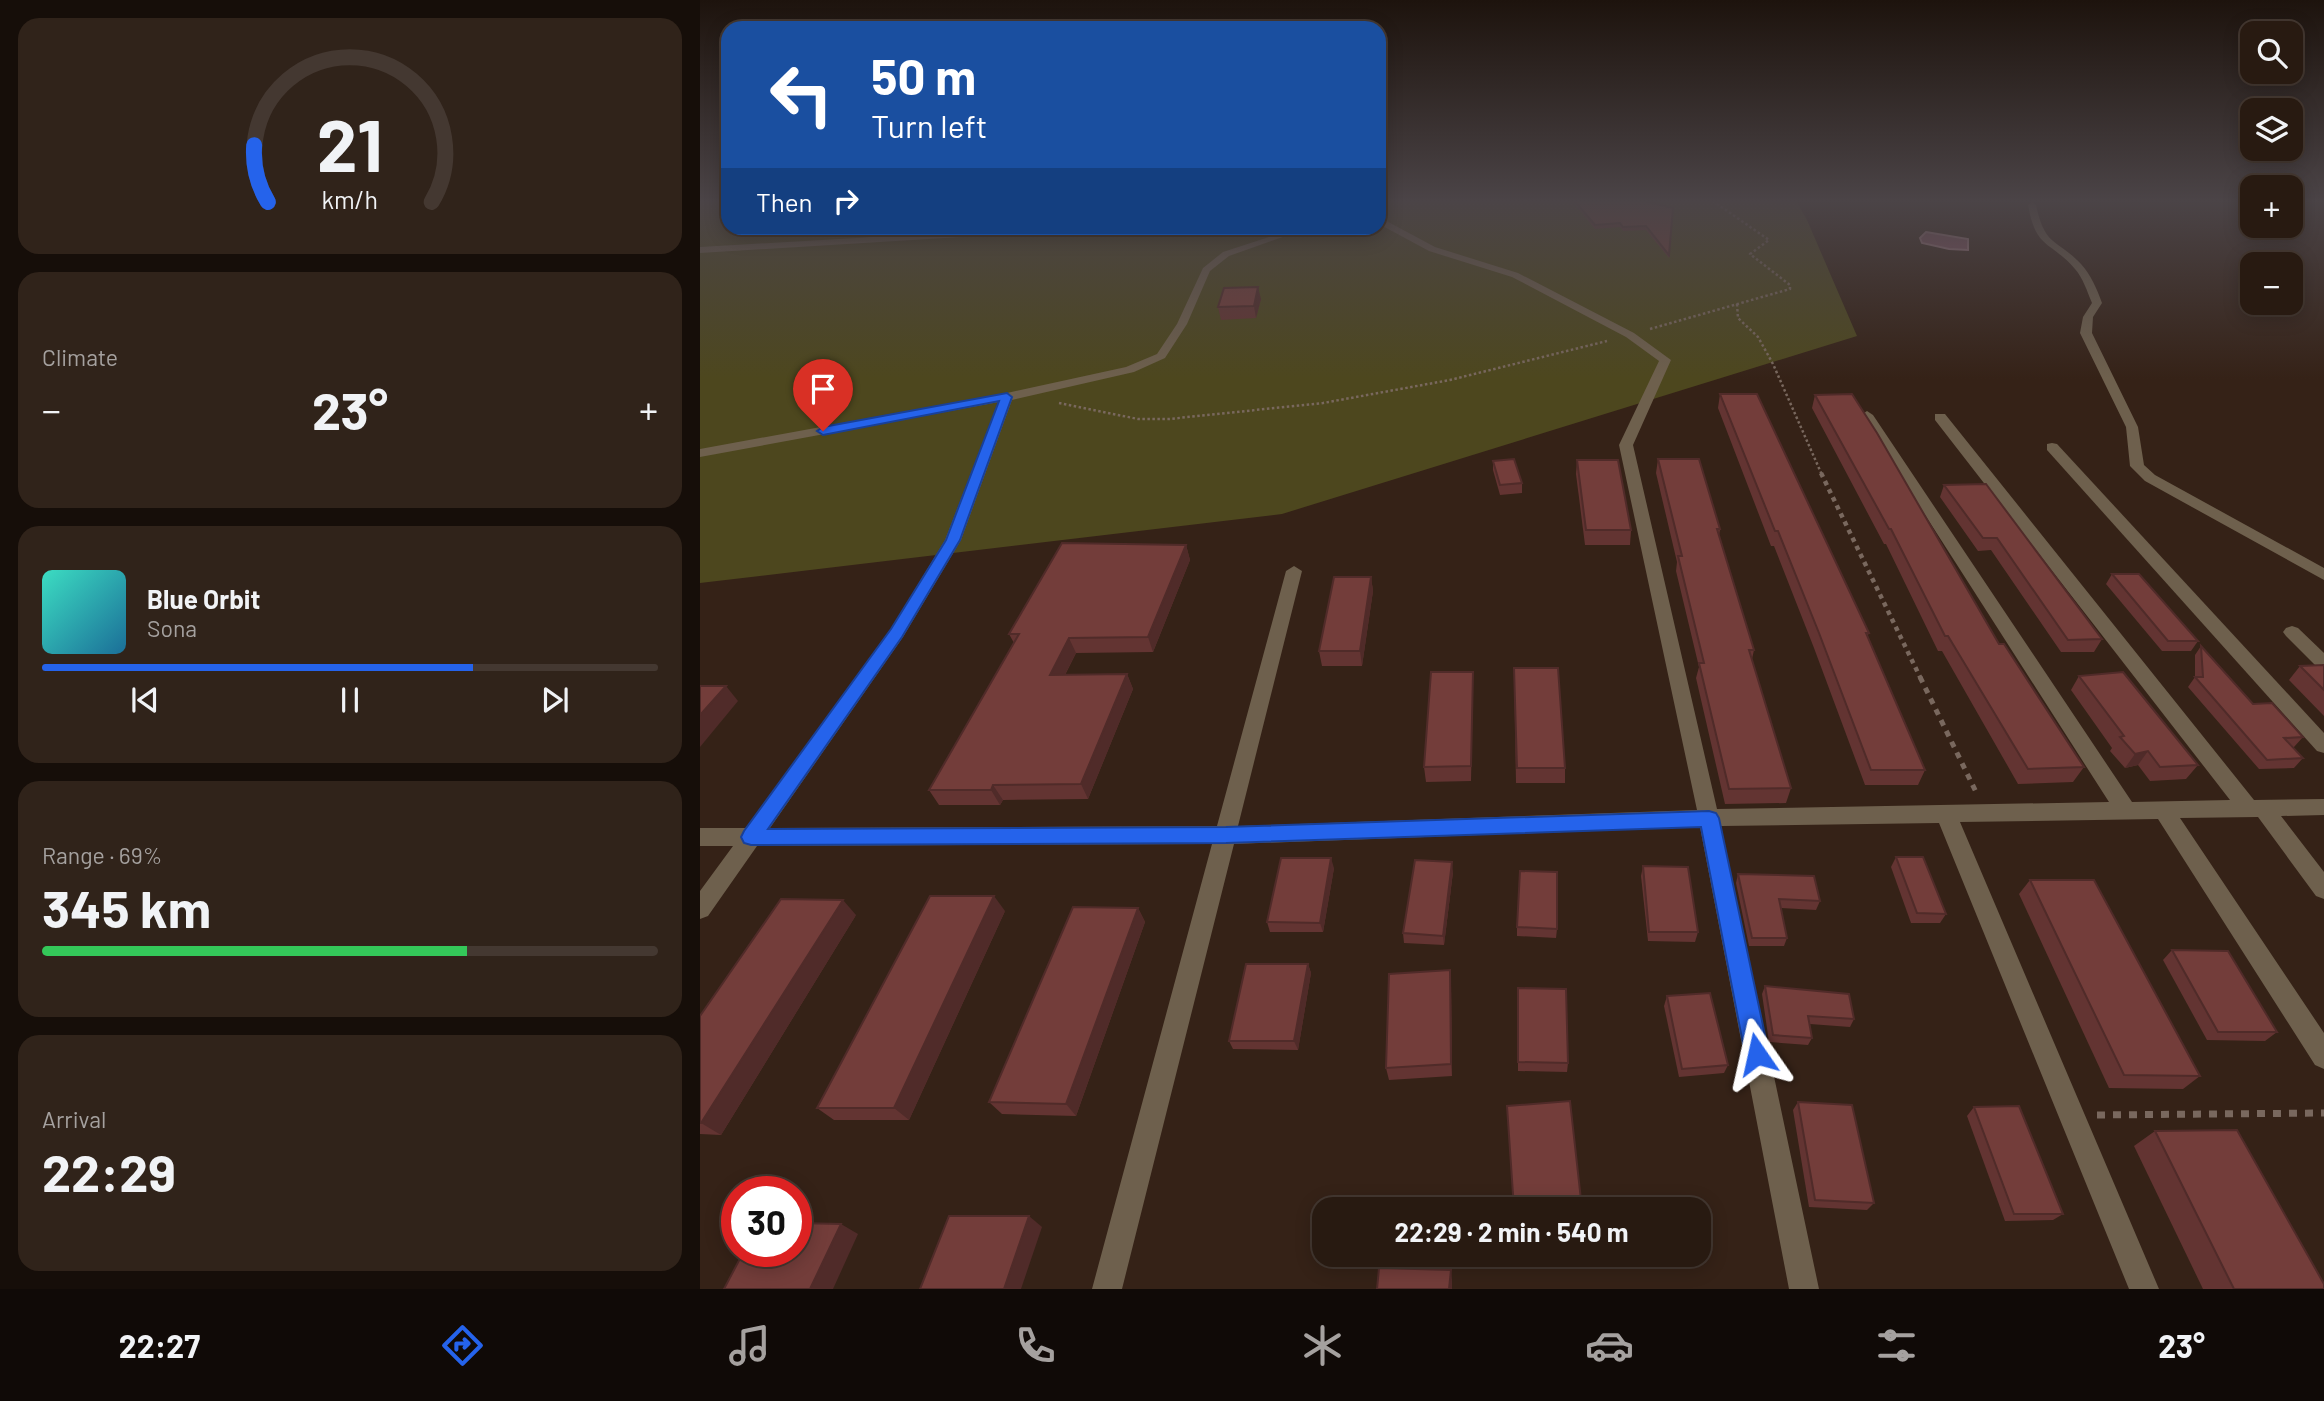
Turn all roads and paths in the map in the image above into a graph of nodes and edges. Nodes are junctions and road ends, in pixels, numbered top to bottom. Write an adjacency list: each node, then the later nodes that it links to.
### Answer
1 (1220, 259): 7 (street)
2 (1464, 259): 6 (street)
3 (1757, 259): 5 (path)
4 (2070, 259): 14 (street)
5 (1737, 304): 6 (path); 23 (path)
6 (1630, 335): 7 (path); 24 (street)
7 (1037, 391): 8 (street)
8 (1007, 397): 12 (street); 27 (street)
9 (1867, 415): 21 (street)
10 (1940, 417): 19 (street)
11 (2052, 447): 17 (street)
12 (700, 453)
13 (1294, 571): 25 (street)
14 (2324, 575)
15 (2292, 632): 16 (street)
16 (2324, 664)
17 (2324, 746)
18 (2324, 807): 19 (street)
19 (2256, 809): 20 (street); 28 (street)
20 (2164, 811): 21 (street); 30 (street)
21 (2127, 812): 23 (street)
22 (1946, 814): 23 (street); 24 (street); 32 (street)
23 (1987, 814)
24 (1709, 818): 25 (street); 34 (street)
25 (1226, 835): 27 (street); 33 (street)
26 (700, 837): 27 (street)
27 (751, 837): 29 (street)
28 (2324, 888)
29 (700, 909)
30 (2324, 1056)
31 (2324, 1113): 32 (path)
32 (2072, 1115): 35 (street)
33 (1107, 1289)
34 (1804, 1289)
35 (2144, 1289)

